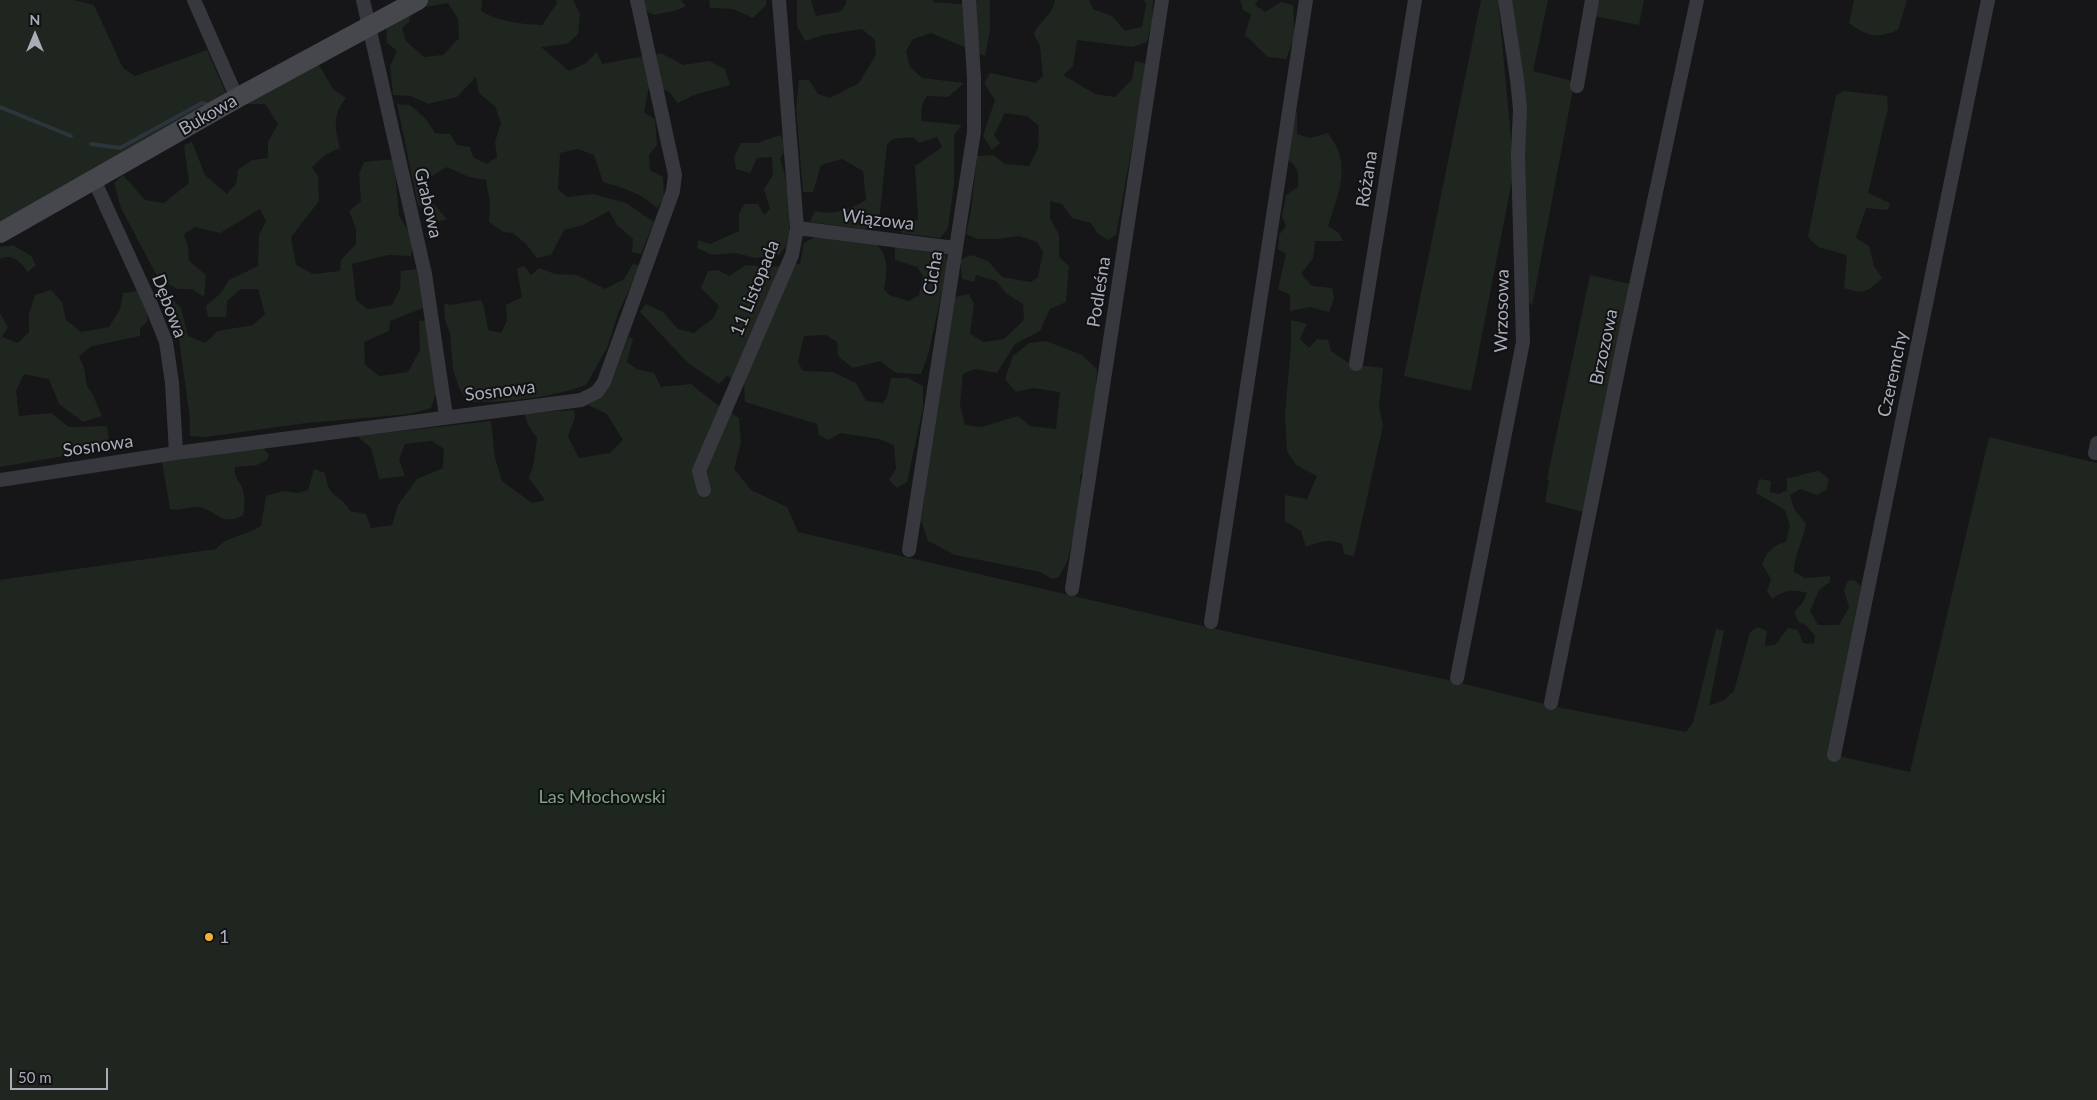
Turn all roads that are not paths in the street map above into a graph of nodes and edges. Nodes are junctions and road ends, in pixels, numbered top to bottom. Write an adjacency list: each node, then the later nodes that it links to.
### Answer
1 (194, 0): 16 (street)
2 (363, 0): 14 (street, Grabowa)
3 (418, 0): 14 (street, Bukowa)
4 (637, 0): 22 (street, Sosnowa)
5 (779, 0): 18 (street, 11 Listopada)
6 (969, 0): 20 (street, Cicha)
7 (1162, 0): 27 (street, Podleśna)
8 (1306, 0): 28 (street)
9 (1415, 0): 21 (street, Różana)
10 (1504, 0): 29 (street, Wrzosowa)
11 (1592, 0): 15 (street)
12 (1697, 0): 30 (street, Brzozowa)
13 (1988, 0): 31 (street, Czeremchy)
14 (368, 28): 16 (street, Bukowa); 22 (street, Grabowa)
15 (1577, 86)
16 (237, 98): 17 (street, Bukowa)
17 (94, 180): 19 (street, Bukowa); 23 (street, Dębowa)
18 (797, 228): 20 (street, Wiązowa); 25 (street, 11 Listopada)
19 (0, 233)
20 (955, 248): 26 (street, Cicha)
21 (1356, 364)
22 (446, 416): 23 (street, Sosnowa)
23 (176, 453): 24 (street, Sosnowa)
24 (0, 480)
25 (704, 490)
26 (909, 550)
27 (1072, 589)
28 (1211, 622)
29 (1457, 678)
30 (1551, 703)
31 (1834, 755)

